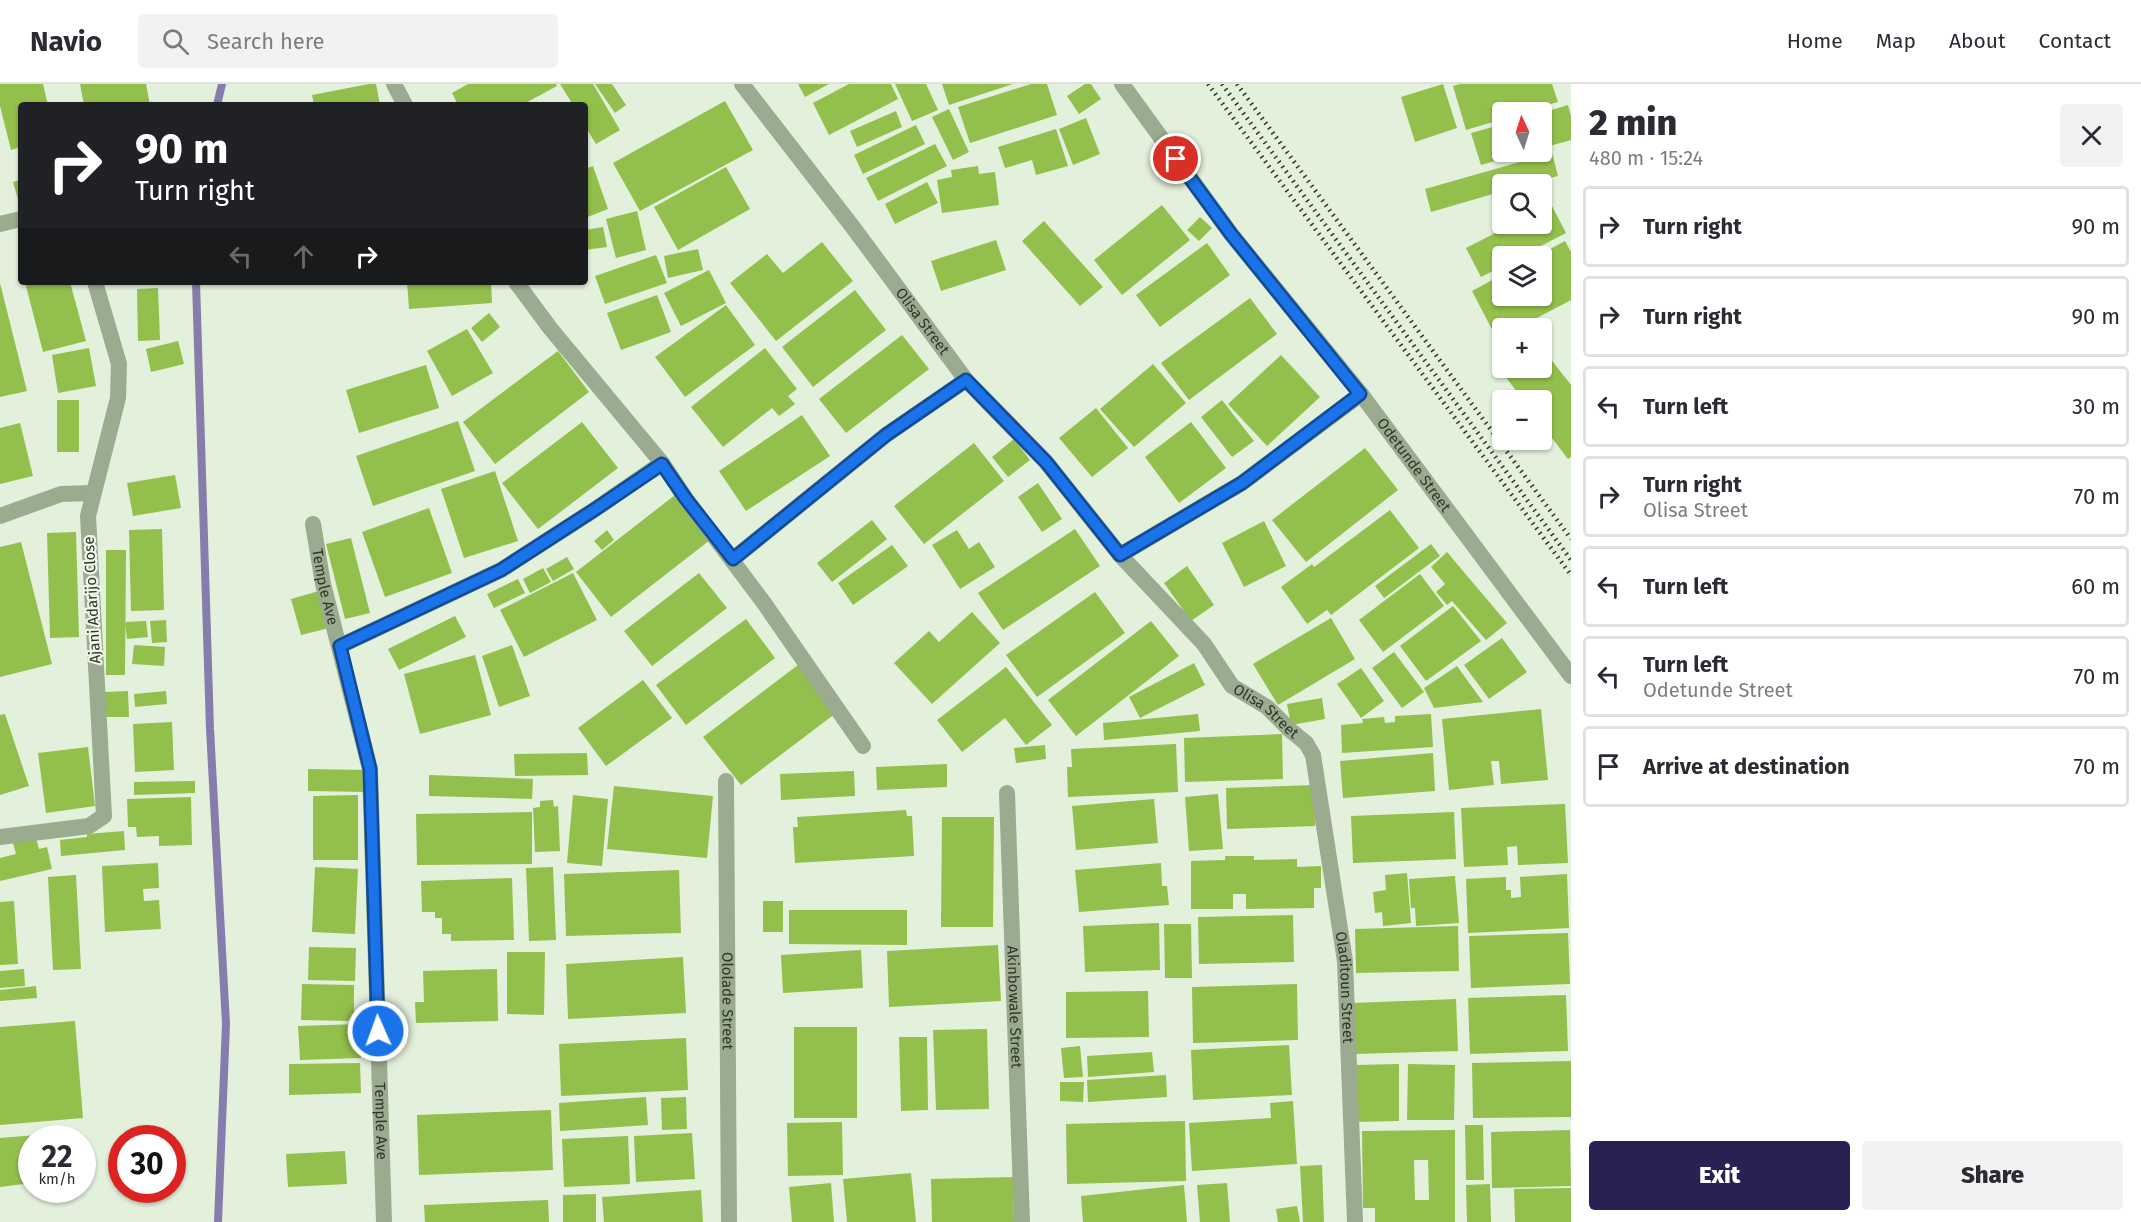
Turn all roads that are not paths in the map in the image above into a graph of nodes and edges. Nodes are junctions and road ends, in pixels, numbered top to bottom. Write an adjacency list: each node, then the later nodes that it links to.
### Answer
1 (394, 84): 4 (street)
2 (742, 84): 9 (street, Olisa Street)
3 (1122, 84): 10 (street, Odetunde Street)
4 (403, 102)
5 (18, 220): 6 (street)
6 (0, 224)
7 (96, 285): 12 (street, Ajani Adarijo Close)
8 (518, 285): 11 (street)
9 (966, 380): 15 (street, Olisa Street); 16 (street)
10 (1360, 394): 15 (street); 18 (street, Odetunde Street)
11 (662, 464): 16 (street); 17 (street)
12 (93, 493): 13 (street); 23 (street, Ajani Adarijo Close)
13 (0, 516)
14 (313, 524): 17 (street, Temple Ave)
15 (1120, 555): 20 (street, Olisa Street)
16 (733, 559): 19 (street)
17 (340, 646): 24 (street, Temple Ave)
18 (1571, 676)
19 (863, 746)
20 (1313, 755): 27 (street, Oladitoun Street)
21 (726, 782): 25 (street, Ololade Street)
22 (1007, 793): 26 (street, Akinbowale Street)
23 (0, 837)
24 (384, 1222)
25 (729, 1222)
26 (1022, 1222)
27 (1355, 1222)

